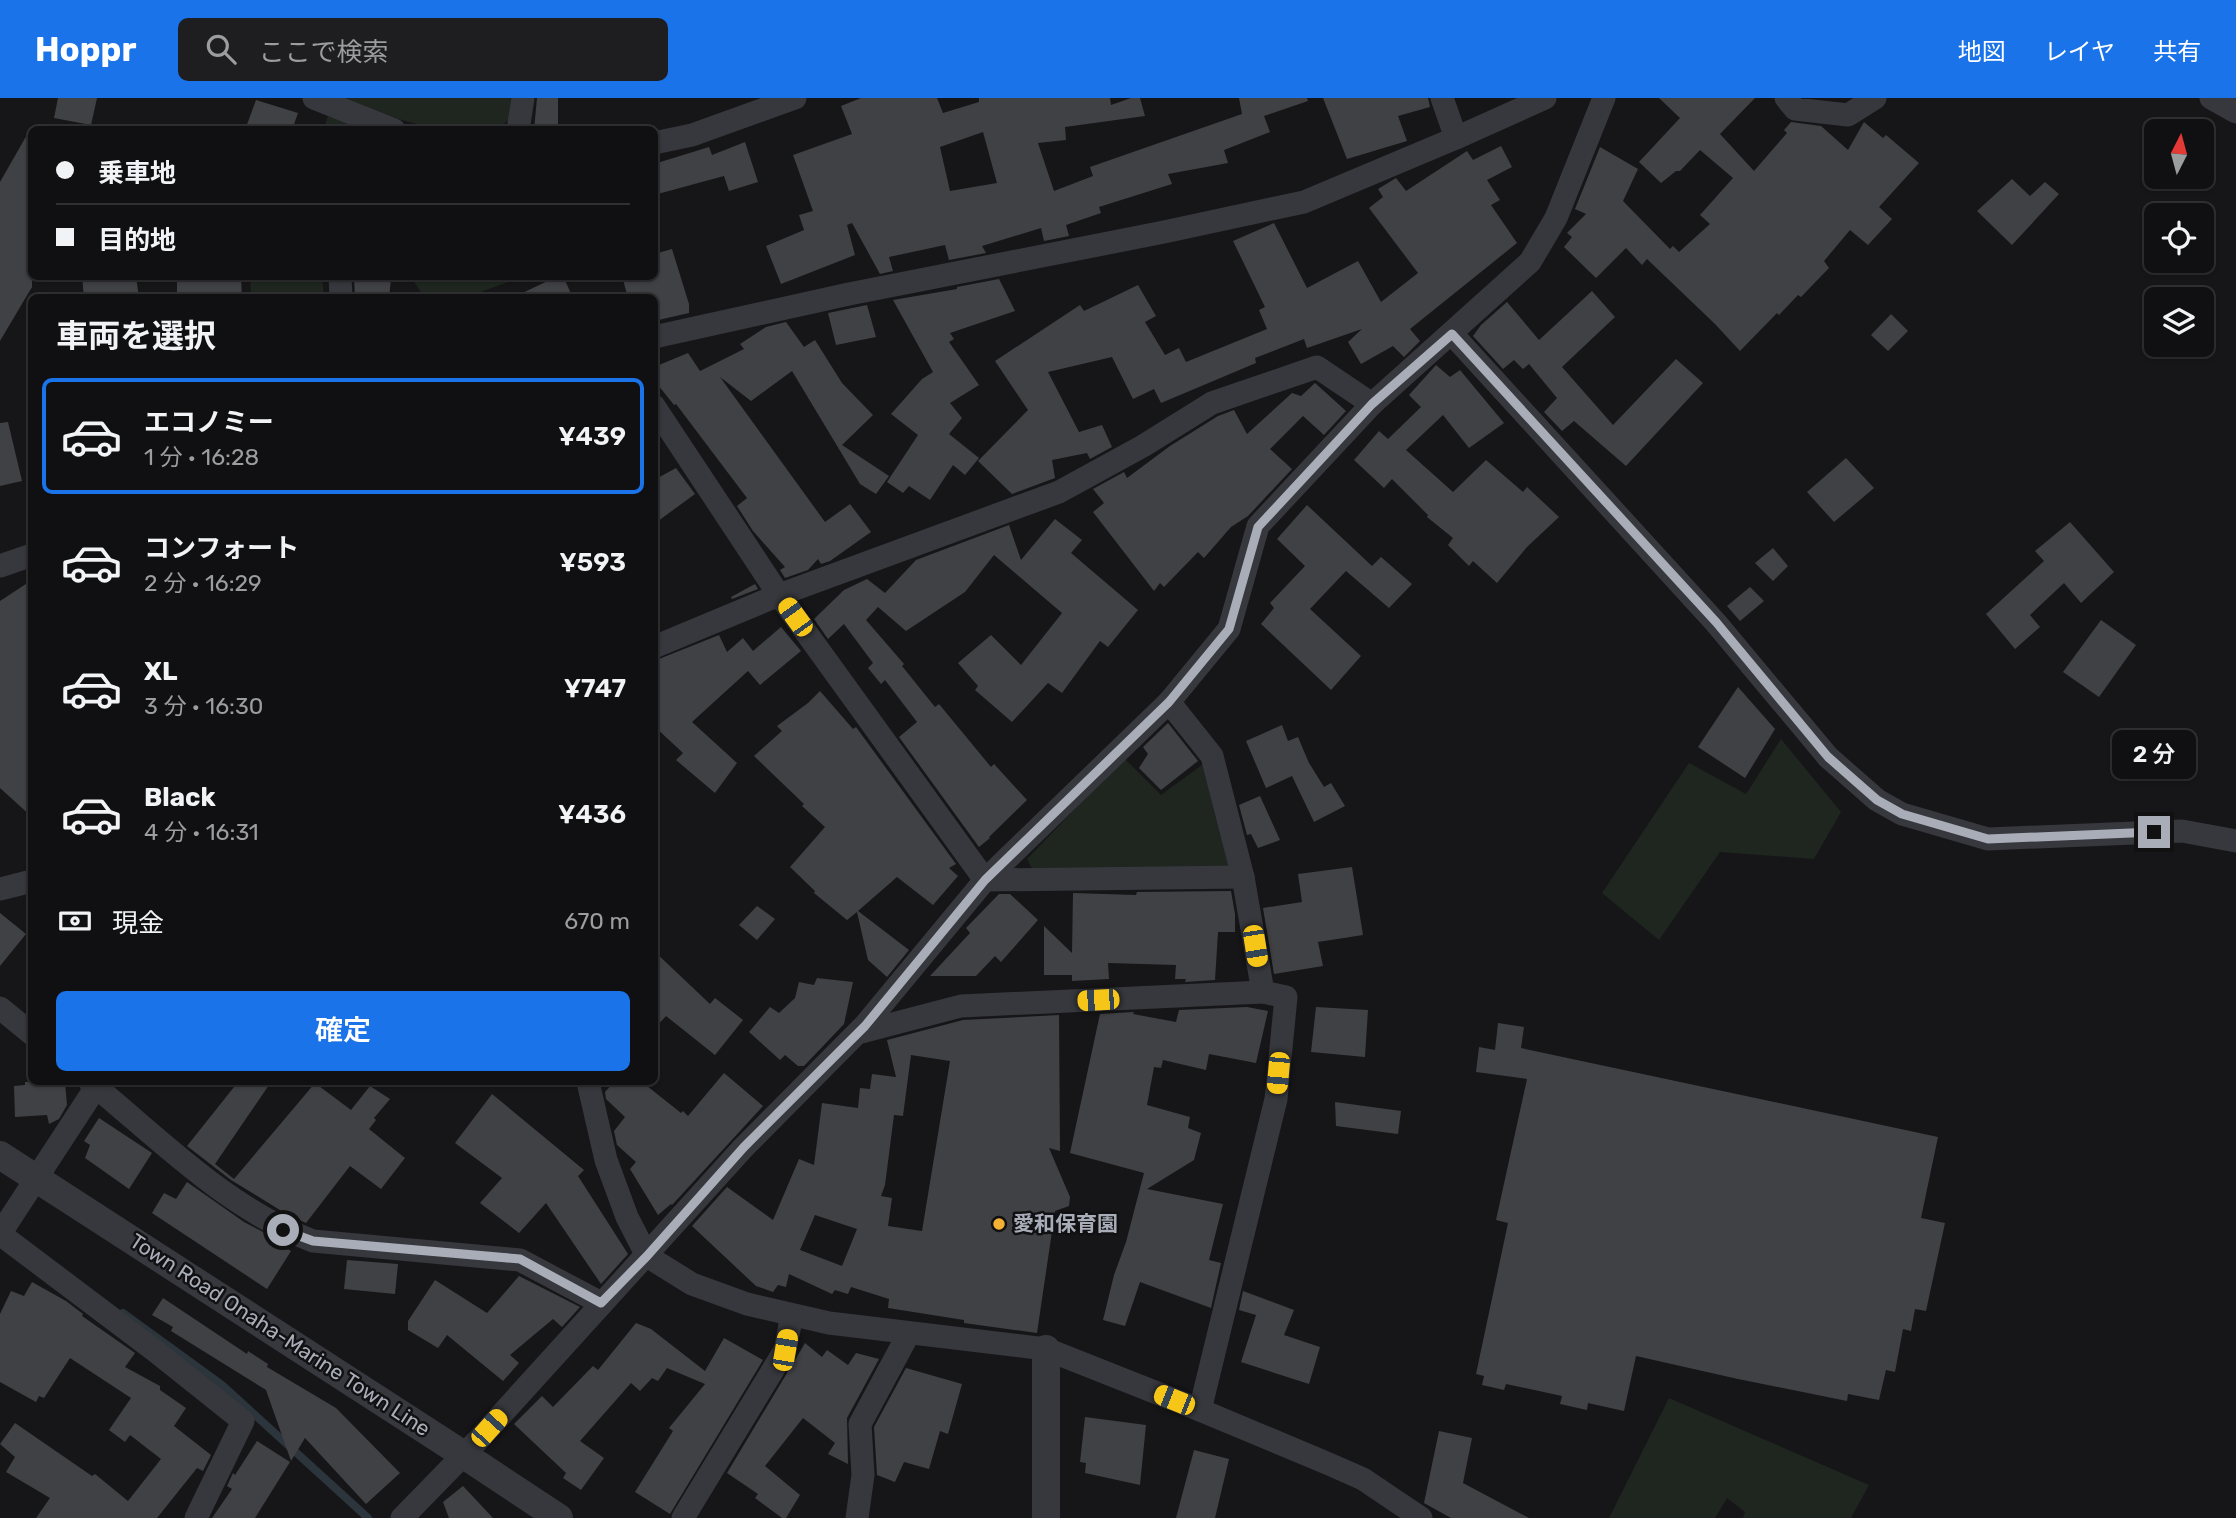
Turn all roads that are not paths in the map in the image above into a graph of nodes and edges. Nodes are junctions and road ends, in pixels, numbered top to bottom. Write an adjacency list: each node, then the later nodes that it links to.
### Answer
1 (523, 98): 12 (street)
2 (795, 98): 14 (street)
3 (1442, 98): 13 (street)
4 (1545, 98): 13 (street)
5 (1604, 98): 15 (street)
6 (1786, 98): 7 (street)
7 (1875, 98)
8 (2211, 98): 10 (street)
9 (326, 100): 11 (street)
10 (2236, 112)
11 (381, 126)
12 (519, 126)
13 (1456, 138): 16 (street)
14 (658, 142)
15 (1452, 334): 17 (street); 24 (street)
16 (658, 336)
17 (1372, 404): 21 (street); 23 (street)
18 (658, 412): 21 (street)
19 (28, 556): 20 (street)
20 (0, 566)
21 (779, 595): 22 (street); 26 (street)
22 (658, 645)
23 (1169, 702): 25 (street); 26 (street)
24 (2236, 841)
25 (1244, 877): 26 (street); 29 (street)
26 (985, 880): 32 (street)
27 (28, 881): 28 (street)
28 (0, 889)
29 (1263, 992): 32 (street); 44 (street)
30 (0, 1008): 31 (street)
31 (28, 1031)
32 (858, 1033): 39 (street)
33 (92, 1085): 37 (street)
34 (94, 1085): 40 (street)
35 (589, 1085): 39 (street)
36 (0, 1154): 37 (street, Town Road Onaha-Marine Town Line)
37 (37, 1178): 38 (street); 45 (street, Town Road Onaha-Marine Town Line)
38 (0, 1234): 46 (street)
39 (647, 1256): 40 (street); 41 (street)
40 (601, 1303): 45 (street)
41 (792, 1315): 42 (street); 49 (street)
42 (909, 1333): 43 (street); 50 (street)
43 (1046, 1349): 44 (street); 51 (street)
44 (1200, 1410): 52 (street)
45 (464, 1455): 47 (street); 48 (street, Town Road Onaha-Marine Town Line)
46 (196, 1518)
47 (402, 1518)
48 (559, 1518)
49 (683, 1518)
50 (857, 1518)
51 (1046, 1518)
52 (1421, 1518)

